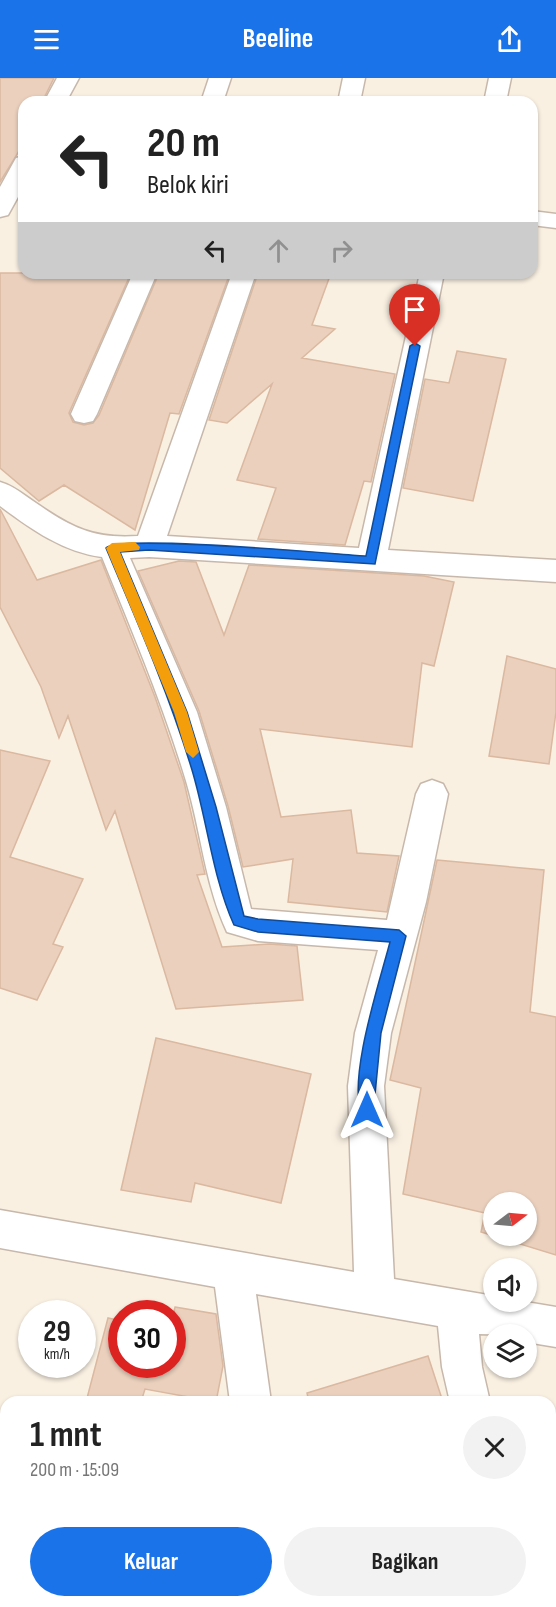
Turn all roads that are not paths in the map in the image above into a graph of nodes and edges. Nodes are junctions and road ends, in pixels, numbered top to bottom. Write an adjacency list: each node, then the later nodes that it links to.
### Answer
1 (68, 78): 5 (street)
2 (220, 78): 6 (street)
3 (354, 78): 7 (street)
4 (500, 78): 8 (street)
5 (58, 96)
6 (214, 96)
7 (350, 96)
8 (496, 96)
9 (18, 160): 10 (street)
10 (0, 210)
11 (538, 219): 12 (street)
12 (556, 221)
13 (538, 230): 14 (street)
14 (556, 232)
15 (142, 279): 18 (street)
16 (242, 279): 20 (street)
17 (431, 279): 22 (street)
18 (84, 414)
19 (0, 492): 21 (street)
20 (149, 546): 21 (street); 22 (street)
21 (112, 548): 25 (street)
22 (371, 561): 23 (street)
23 (556, 571)
24 (432, 794): 25 (street)
25 (399, 936): 28 (street)
26 (0, 1229): 27 (street)
27 (233, 1271): 28 (street); 31 (street)
28 (375, 1295): 29 (street)
29 (456, 1310): 30 (street); 32 (street)
30 (556, 1327)
31 (249, 1396)
32 (469, 1396)

